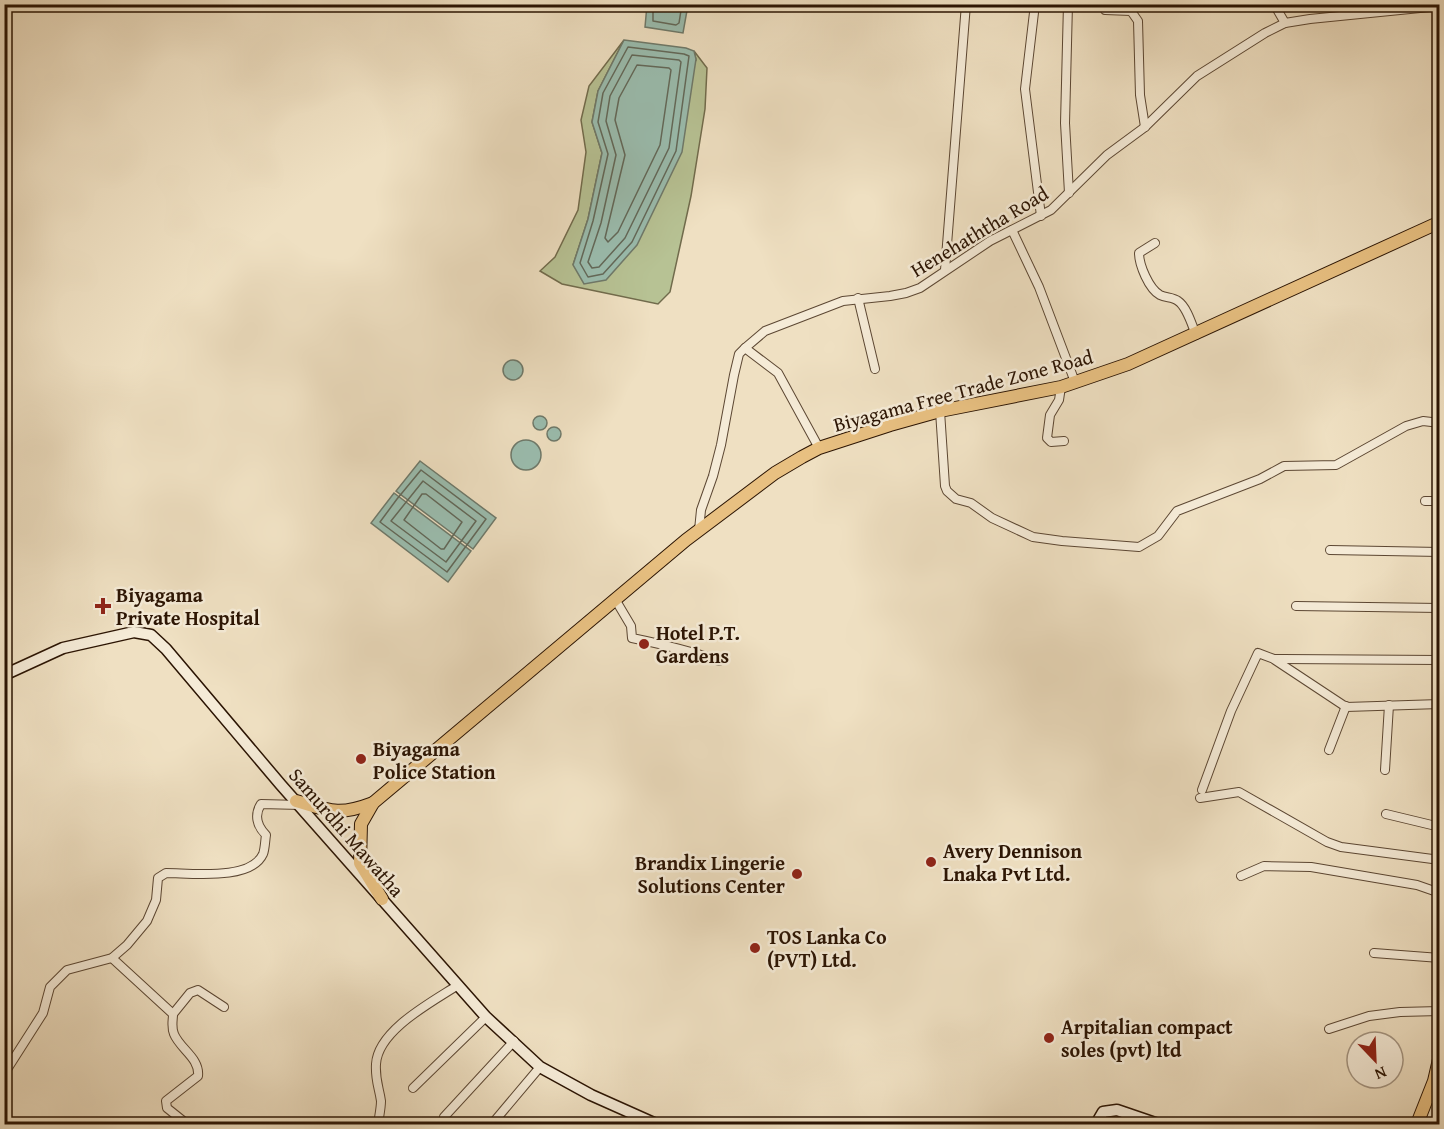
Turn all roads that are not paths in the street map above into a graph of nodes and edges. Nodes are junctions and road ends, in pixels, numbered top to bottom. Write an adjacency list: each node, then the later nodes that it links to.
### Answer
1 (966, 4): 16 (street)
2 (1035, 4): 12 (street)
3 (1068, 4): 11 (street)
4 (1274, 4): 9 (street)
5 (1340, 4): 8 (street)
6 (1440, 6): 8 (street, Henehaththa Road)
7 (1105, 10): 10 (street)
8 (1342, 14): 9 (street, Henehaththa Road)
9 (1286, 23): 10 (street, Henehaththa Road)
10 (1145, 127): 11 (street, Henehaththa Road)
11 (1069, 193): 12 (street, Henehaththa Road)
12 (1041, 216): 14 (street, Henehaththa Road)
13 (1440, 222): 18 (main road, Biyagama Free Trade Zone Road)
14 (1012, 230): 16 (street, Henehaththa Road); 21 (street)
15 (1155, 243): 18 (street)
16 (945, 270): 17 (street, Henehaththa Road)
17 (858, 298): 19 (street, Henehaththa Road); 20 (street)
18 (1196, 335): 21 (main road, Biyagama Free Trade Zone Road)
19 (745, 348): 26 (street); 29 (street, Henehaththa Road)
20 (875, 369)
21 (1075, 382): 22 (main road, Biyagama Free Trade Zone Road)
22 (1061, 387): 23 (main road, Biyagama Free Trade Zone Road); 25 (street)
23 (940, 411): 24 (street); 26 (main road, Biyagama Free Trade Zone Road)
24 (1440, 423)
25 (1064, 441)
26 (819, 448): 29 (main road, Biyagama Free Trade Zone Road)
27 (1425, 501): 28 (street)
28 (1440, 501)
29 (699, 530): 32 (main road, Biyagama Free Trade Zone Road)
30 (1330, 550): 31 (street)
31 (1440, 552)
32 (615, 599): 37 (street); 45 (main road, Biyagama Free Trade Zone Road)
33 (1296, 606): 34 (street)
34 (1440, 608)
35 (1274, 659): 36 (street); 41 (street); 48 (street)
36 (1440, 660)
37 (719, 661)
38 (4, 675): 44 (main road, Samurdhi Mawatha)
39 (1440, 704): 40 (street)
40 (1389, 705): 41 (street); 43 (street)
41 (1346, 706): 42 (street)
42 (1329, 750)
43 (1385, 770)
44 (298, 803): 45 (main road, Biyagama Free Trade Zone Road); 51 (main road, Samurdhi Mawatha); 53 (street)
45 (373, 803): 51 (main road, Biyagama Free Trade Zone Road)
46 (1386, 814): 47 (street)
47 (1440, 827)
48 (1440, 860)
49 (1241, 876): 50 (street)
50 (1440, 893)
51 (382, 899): 55 (main road, Samurdhi Mawatha)
52 (1374, 953): 54 (street)
53 (111, 958): 58 (street); 64 (street)
54 (1440, 958)
55 (458, 985): 59 (main road, Samurdhi Mawatha); 70 (street)
56 (224, 1007): 58 (street)
57 (1440, 1011): 60 (street)
58 (173, 1014): 69 (street)
59 (486, 1017): 61 (main road, Samurdhi Mawatha); 65 (street)
60 (1329, 1029)
61 (514, 1041): 63 (main road, Samurdhi Mawatha); 67 (street)
62 (1440, 1055): 66 (main road)
63 (540, 1067): 68 (street); 71 (main road, Samurdhi Mawatha)
64 (4, 1074)
65 (413, 1088)
66 (1434, 1099): 74 (main road)
67 (444, 1117)
68 (492, 1124)
69 (187, 1125)
70 (378, 1125)
71 (656, 1125)
72 (1096, 1125): 73 (main road)
73 (1158, 1125)
74 (1417, 1125)

